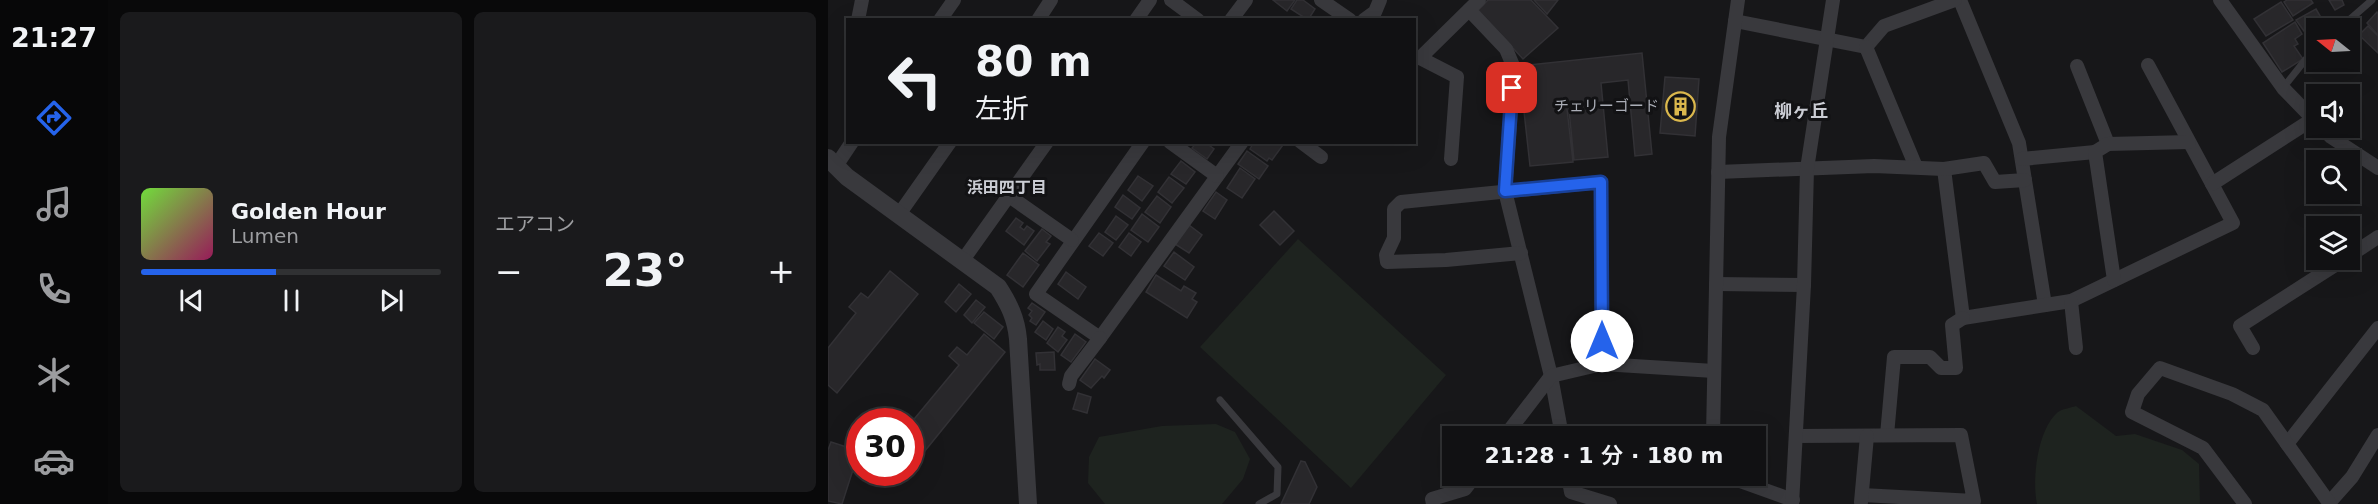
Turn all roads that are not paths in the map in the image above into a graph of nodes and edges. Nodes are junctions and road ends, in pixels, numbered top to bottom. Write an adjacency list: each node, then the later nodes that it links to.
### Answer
1 (862, 0): 18 (street)
2 (954, 0): 19 (street)
3 (1052, 0): 20 (street)
4 (1150, 0): 21 (street)
5 (1171, 0): 22 (street)
6 (1246, 0): 23 (street)
7 (1321, 0): 17 (street)
8 (1380, 0): 24 (street)
9 (1479, 0): 16 (street)
10 (1738, 0): 26 (street)
11 (1833, 0): 27 (street)
12 (1955, 0): 28 (street)
13 (1960, 0): 48 (street)
14 (2372, 0): 25 (lane)
15 (2224, 1): 32 (street)
16 (1469, 10): 47 (street); 58 (street)
17 (1334, 15)
18 (858, 18)
19 (941, 18)
20 (1039, 18)
21 (1137, 18)
22 (1195, 18)
23 (1232, 18)
24 (1367, 18)
25 (2351, 18)
26 (1735, 21): 27 (street); 54 (street)
27 (1826, 38): 28 (street); 53 (street)
28 (1866, 47): 50 (street)
29 (2306, 59): 32 (lane)
30 (2148, 65): 36 (street)
31 (2077, 66): 44 (street)
32 (2283, 88): 33 (street)
33 (2306, 112)
34 (2306, 129): 57 (street)
35 (2333, 138): 52 (street)
36 (2189, 142): 44 (street); 57 (street)
37 (850, 144): 49 (street)
38 (949, 144): 60 (street)
39 (1046, 144): 59 (street)
40 (1142, 144): 62 (street)
41 (1173, 144): 55 (street)
42 (1241, 144): 55 (street)
43 (1304, 144): 46 (street)
44 (2108, 144): 45 (street)
45 (2095, 152): 48 (street); 67 (street)
46 (1321, 157)
47 (1451, 159)
48 (2022, 159): 56 (street)
49 (832, 162): 60 (street)
50 (1916, 168): 51 (street); 53 (street)
51 (1944, 168): 56 (street); 72 (street)
52 (2378, 168)
53 (1808, 169): 54 (street); 69 (street)
54 (1718, 172): 68 (street)
55 (1217, 176): 74 (street)
56 (2025, 180): 71 (street)
57 (2212, 184): 67 (street)
58 (1505, 191): 64 (street); 64 (street); 77 (street)
59 (1009, 196): 62 (street); 65 (street)
60 (900, 213): 65 (street)
61 (2378, 237): 63 (street)
62 (1072, 240): 74 (street)
63 (2360, 249)
64 (1521, 253): 79 (street)
65 (963, 260): 96 (street)
66 (2327, 270): 76 (street)
67 (2114, 280): 70 (street)
68 (1716, 284): 69 (street); 78 (street)
69 (1804, 285): 87 (street)
70 (2071, 301): 71 (street); 75 (street)
71 (2045, 305): 72 (street)
72 (1963, 318): 85 (street)
73 (2378, 328): 89 (street)
74 (1100, 338): 80 (street)
75 (2076, 348)
76 (2253, 348)
77 (1602, 364): 78 (street); 79 (street)
78 (1714, 371): 84 (street)
79 (1551, 376): 82 (street); 83 (street)
80 (1069, 384)
81 (1220, 400): 97 (lane)
82 (1513, 426)
83 (1560, 426)
84 (1713, 426)
85 (1887, 435): 88 (street); 93 (street)
86 (2378, 435): 95 (street)
87 (1796, 436): 88 (street); 94 (street)
88 (1867, 436): 93 (street)
89 (2287, 444): 95 (street); 100 (street)
90 (1467, 486): 98 (street)
91 (1570, 486): 99 (street)
92 (1752, 486): 94 (street)
93 (1861, 500)
94 (1793, 502)
95 (2329, 503)
96 (1028, 504)
97 (1259, 504)
98 (1433, 504)
99 (1610, 504)
100 (2245, 504)

